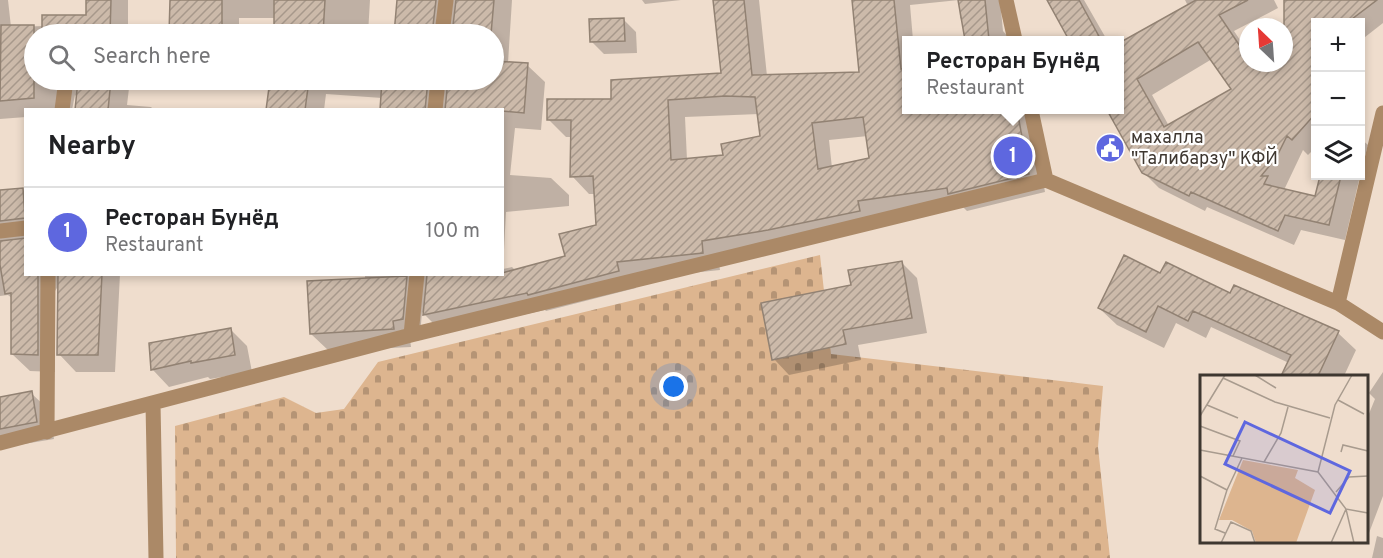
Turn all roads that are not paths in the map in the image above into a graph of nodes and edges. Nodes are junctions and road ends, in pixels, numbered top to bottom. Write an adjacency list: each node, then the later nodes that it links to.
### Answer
1 (446, 0): 3 (street)
2 (1006, 0): 4 (street)
3 (443, 24)
4 (1014, 36)
5 (65, 90): 7 (street)
6 (437, 90): 8 (street)
7 (62, 108)
8 (435, 108)
9 (1383, 113): 16 (street)
10 (1032, 114): 11 (street)
11 (1046, 180): 16 (street); 18 (street)
12 (24, 228): 13 (street)
13 (0, 231)
14 (48, 276): 20 (street)
15 (417, 276): 18 (street)
16 (1338, 303): 17 (street)
17 (1383, 332)
18 (411, 335): 19 (street)
19 (153, 404): 20 (street); 22 (street)
20 (47, 432): 21 (street)
21 (0, 443)
22 (156, 558)

